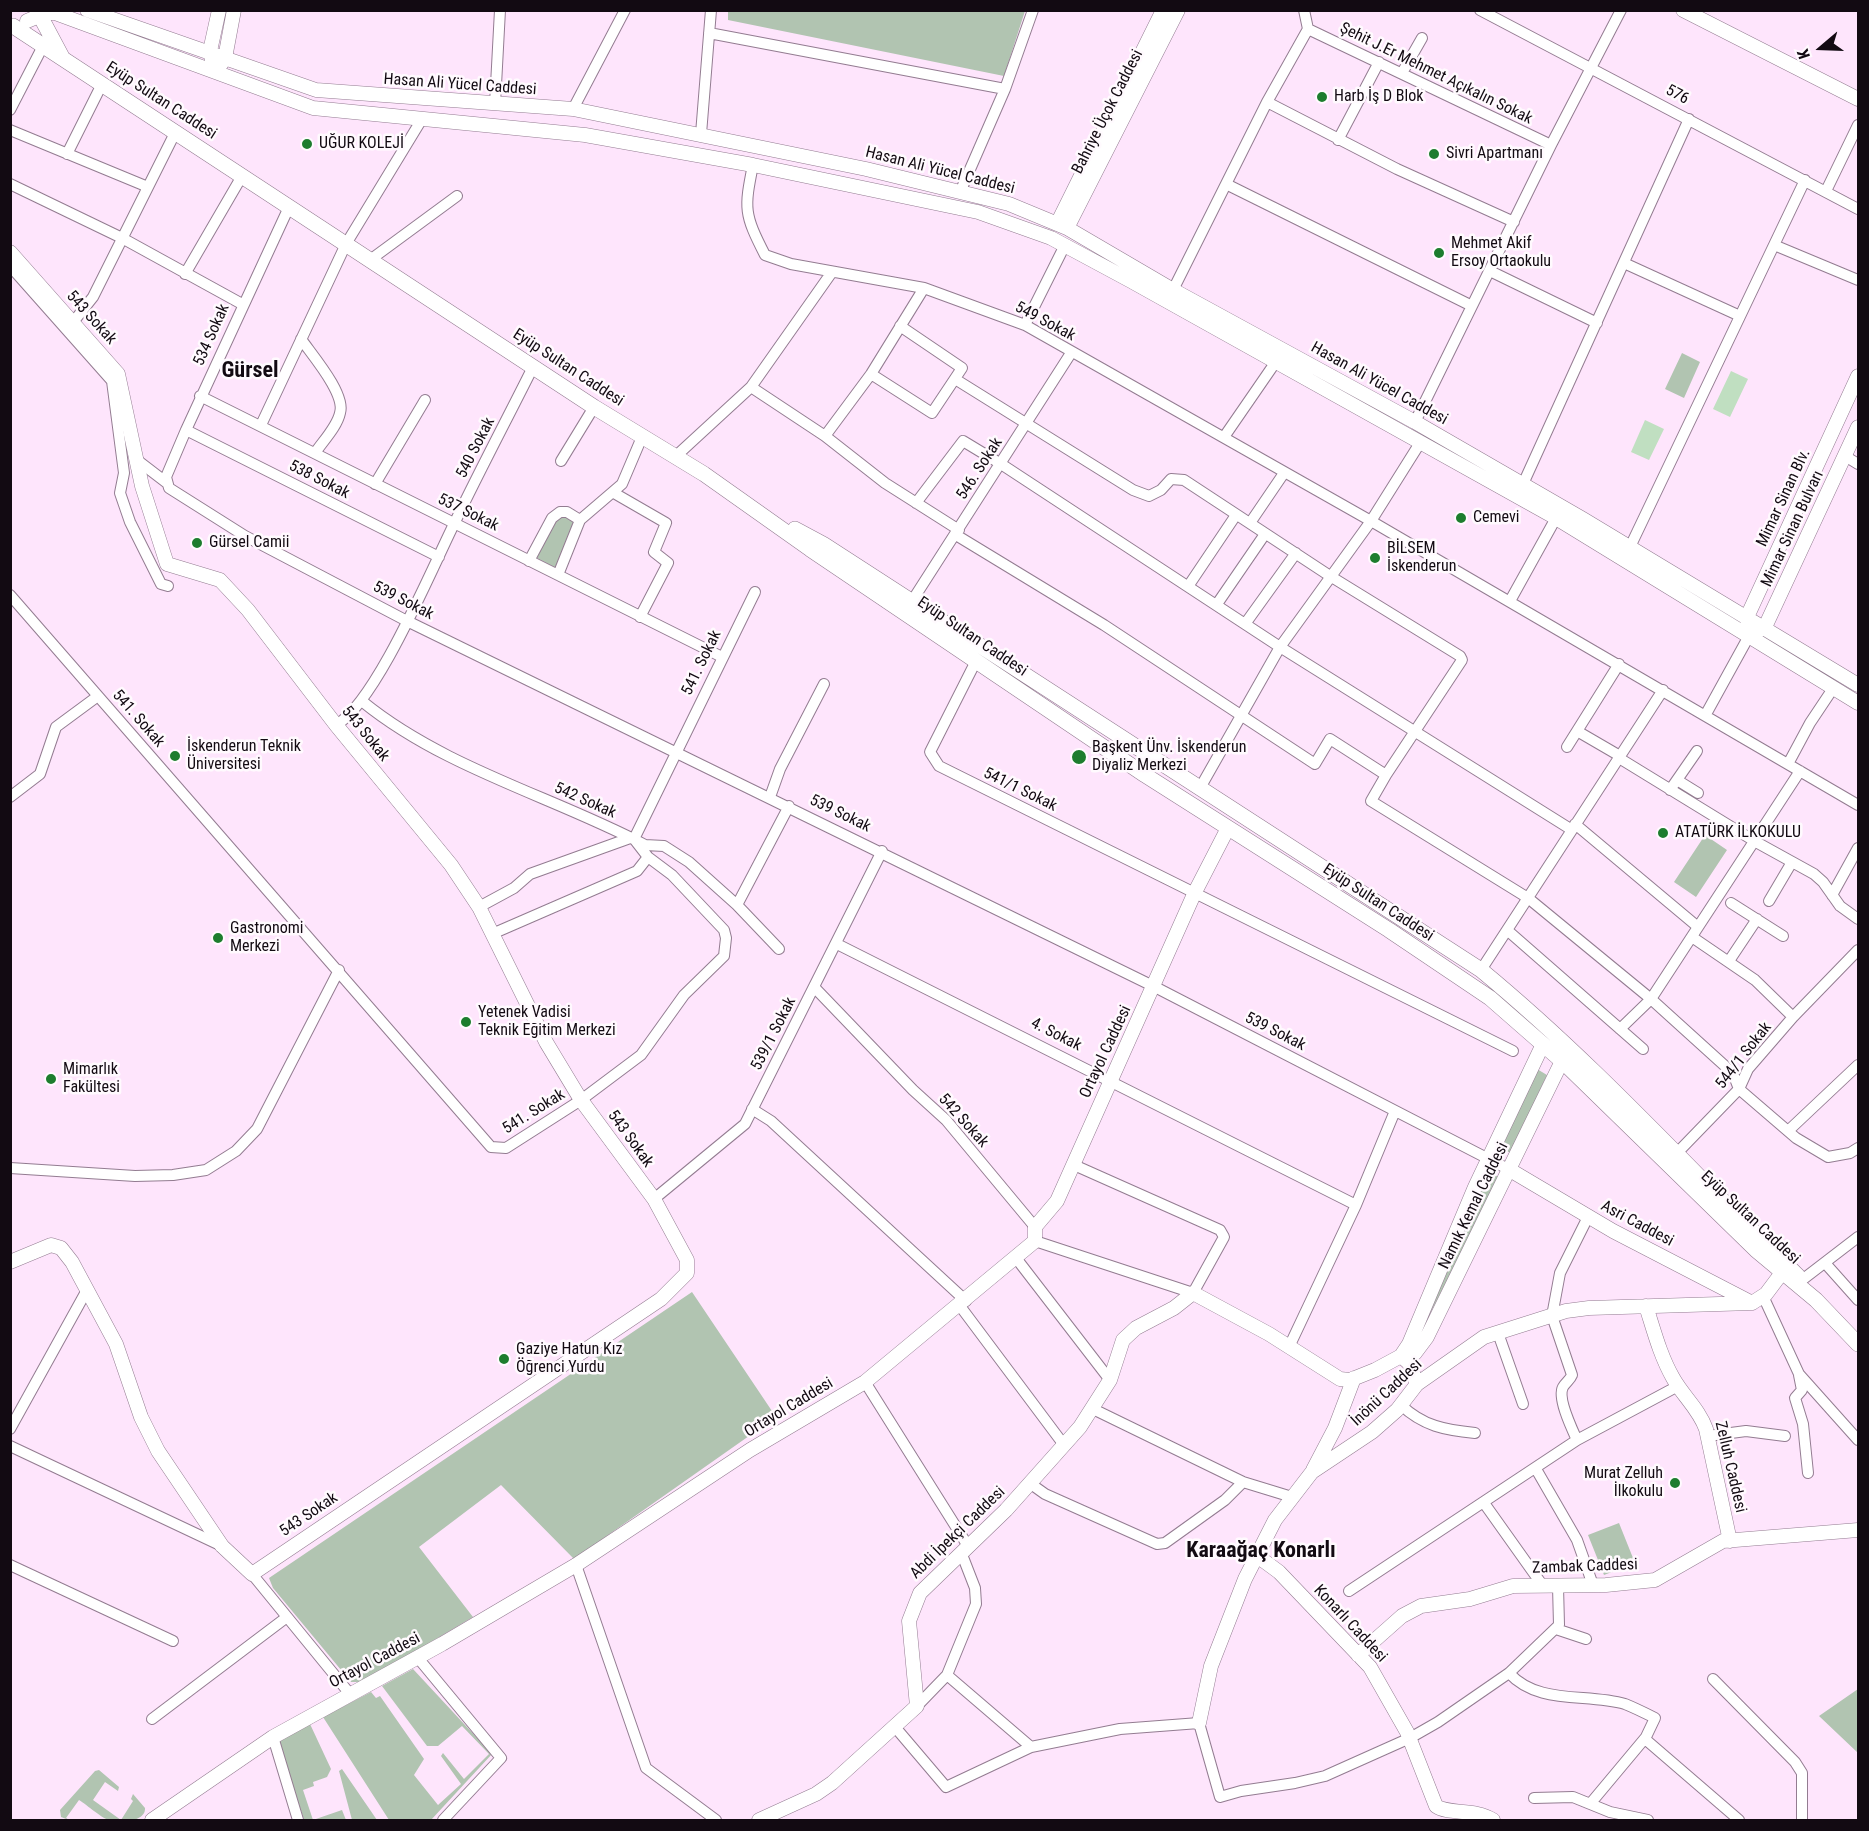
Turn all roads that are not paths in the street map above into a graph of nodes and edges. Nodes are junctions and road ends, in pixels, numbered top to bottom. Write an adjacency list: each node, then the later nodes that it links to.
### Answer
1 (87, 10): 19 (street, Hasan Ali Yücel Caddesi)
2 (219, 10): 19 (street)
3 (234, 10): 20 (street)
4 (500, 10): 30 (street)
5 (625, 10): 31 (street)
6 (711, 10): 16 (street)
7 (1033, 10): 27 (street)
8 (1164, 10): 54 (street, Bahriye Üçok Caddesi)
9 (1178, 10): 54 (street, Bahriye Üçok Caddesi)
10 (1304, 10): 15 (street)
11 (1480, 10): 23 (street, 576)
12 (1621, 10): 23 (street)
13 (1683, 10): 28 (street)
14 (23, 21): 18 (main road, Eyüp Sultan Caddesi); 21 (main road); 25 (street)
15 (1308, 29): 22 (street, Şehit J.Er Mehmet Açıkalın Sokak); 29 (street)
16 (709, 33): 27 (street); 38 (street)
17 (1422, 38): 24 (street)
18 (43, 46): 21 (main road, Eyüp Sultan Caddesi); 32 (street)
19 (210, 51): 20 (street, Hasan Ali Yücel Caddesi); 25 (street)
20 (225, 58): 25 (street); 30 (street, Hasan Ali Yücel Caddesi)
21 (63, 59): 26 (main road, Eyüp Sultan Caddesi)
22 (1379, 62): 24 (street, Şehit J.Er Mehmet Açıkalın Sokak); 39 (street)
23 (1592, 68): 34 (street, 576); 40 (street)
24 (1402, 73): 40 (street, Şehit J.Er Mehmet Açıkalın Sokak)
25 (216, 74): 33 (street)
26 (102, 84): 37 (main road, Eyüp Sultan Caddesi); 41 (street)
27 (1005, 89): 48 (street)
28 (1858, 99)
29 (1267, 102): 39 (street); 46 (street)
30 (495, 104): 31 (street, Hasan Ali Yücel Caddesi)
31 (573, 109): 38 (street, Hasan Ali Yücel Caddesi)
32 (10, 110)
33 (422, 118): 42 (street); 56 (street)
34 (1689, 119): 44 (street, 576); 61 (street)
35 (1858, 124): 49 (street)
36 (10, 130): 41 (street)
37 (176, 133): 43 (main road, Eyüp Sultan Caddesi); 47 (street)
38 (701, 134): 48 (street, Hasan Ali Yücel Caddesi)
39 (1338, 140): 53 (street)
40 (1551, 145): 53 (street)
41 (67, 154): 47 (street)
42 (753, 165): 57 (street); 64 (street, 549 Sokak)
43 (242, 176): 51 (main road, Eyüp Sultan Caddesi); 65 (street)
44 (1805, 180): 49 (street, 576); 58 (street)
45 (10, 184): 55 (street)
46 (1226, 184): 68 (street); 70 (street)
47 (148, 188): 55 (street)
48 (961, 190): 54 (street, Hasan Ali Yücel Caddesi)
49 (1826, 191): 52 (street, 576)
50 (457, 196): 60 (street)
51 (289, 207): 56 (main road, Eyüp Sultan Caddesi); 69 (street, 534 Sokak)
52 (1858, 209)
53 (1514, 222): 63 (street)
54 (1062, 226): 68 (street, Hasan Ali Yücel Caddesi)
55 (122, 238): 65 (street); 72 (street)
56 (346, 244): 60 (main road, Eyüp Sultan Caddesi); 76 (street)
57 (1065, 245): 74 (street); 78 (street)
58 (1774, 245): 66 (street); 71 (street)
59 (10, 252): 72 (street, 543 Sokak)
60 (370, 260): 79 (main road, Eyüp Sultan Caddesi)
61 (1624, 263): 71 (street); 73 (street)
62 (10, 266): 125 (street)
63 (1490, 271): 70 (street); 73 (street)
64 (832, 272): 67 (street, 549 Sokak); 83 (street)
65 (185, 274): 69 (street)
66 (1858, 280)
67 (924, 288): 74 (street, 549 Sokak); 75 (street)
68 (1173, 290): 87 (street, Hasan Ali Yücel Caddesi)
69 (242, 304): 84 (street, 534 Sokak)
70 (1472, 306): 87 (street)
71 (1740, 316): 118 (street)
72 (74, 321): 99 (street, 543 Sokak)
73 (1597, 323): 106 (street)
74 (1025, 325): 77 (street, 549 Sokak)
75 (900, 326): 80 (street); 82 (street)
76 (301, 339): 89 (street); 96 (street)
77 (1071, 352): 88 (street, 546. Sokak); 94 (street, 549 Sokak)
78 (1275, 363): 94 (street); 95 (street)
79 (533, 367): 86 (main road, Eyüp Sultan Caddesi); 113 (street, 540 Sokak)
80 (871, 374): 82 (street); 93 (street)
81 (1858, 376): 132 (street, Mimar Sinan Blv.)
82 (955, 380): 88 (street)
83 (751, 387): 93 (street); 97 (street)
84 (200, 396): 89 (street, 537 Sokak); 91 (street, 534 Sokak)
85 (425, 400): 105 (street)
86 (594, 407): 92 (main road, Eyüp Sultan Caddesi); 100 (street)
87 (1415, 422): 106 (street, Hasan Ali Yücel Caddesi)
88 (1028, 424): 101 (street, 546. Sokak); 109 (street)
89 (261, 425): 96 (street, 537 Sokak)
90 (1858, 427): 98 (street, Mimar Sinan Bulvarı)
91 (186, 430): 104 (street, 534 Sokak); 120 (street, 538 Sokak)
92 (642, 436): 97 (main road, Eyüp Sultan Caddesi); 107 (street)
93 (825, 436): 108 (street)
94 (1224, 437): 103 (street, 549 Sokak)
95 (1420, 443): 110 (street); 112 (street)
96 (315, 453): 105 (street, 537 Sokak)
97 (676, 456): 115 (main road, Eyüp Sultan Caddesi)
98 (1845, 456): 102 (street); 135 (street, Mimar Sinan Bulvarı)
99 (137, 460): 104 (street, 539 Sokak); 150 (street, 543 Sokak)
100 (561, 461)
101 (1001, 464): 108 (street); 116 (street, 546. Sokak); 124 (street)
102 (1858, 464)
103 (1284, 473): 112 (street, 549 Sokak); 114 (street)
104 (166, 480): 133 (street, 539 Sokak)
105 (375, 484): 113 (street, 537 Sokak)
106 (1523, 484): 118 (street, Hasan Ali Yücel Caddesi)
107 (614, 493): 111 (street); 131 (street)
108 (916, 502): 116 (street)
109 (1236, 515): 114 (street); 124 (street)
110 (1556, 518): 129 (street); 136 (street)
111 (580, 520): 121 (street); 122 (street)
112 (1371, 521): 123 (street); 129 (street, 549 Sokak)
113 (454, 523): 120 (street, 540 Sokak); 121 (street, 537 Sokak)
114 (1250, 523): 117 (street)
115 (780, 525): 128 (main road); 139 (main road, Eyüp Sultan Caddesi)
116 (958, 532): 128 (street, 546. Sokak); 148 (street)
117 (1265, 534): 119 (street); 130 (street)
118 (1630, 547): 132 (street, Hasan Ali Yücel Caddesi)
119 (1296, 553): 123 (street); 134 (street)
120 (439, 557): 133 (street, 540 Sokak)
121 (529, 561): 122 (street, 537 Sokak)
122 (558, 575): 131 (street, 537 Sokak)
123 (1330, 576): 137 (street); 151 (street)
124 (1189, 585): 130 (street)
125 (168, 586)
126 (755, 592): 138 (street, 541. Sokak)
127 (10, 595): 145 (street, 541. Sokak)
128 (912, 601): 161 (main road)
129 (1510, 601): 140 (street, 549 Sokak)
130 (1217, 604): 134 (street)
131 (640, 617): 138 (street, 537 Sokak)
132 (1747, 617): 135 (street, Hasan Ali Yücel Caddesi); 136 (street)
133 (407, 621): 146 (street, 540 Sokak); 154 (street, 539 Sokak)
134 (1245, 624): 137 (street)
135 (1765, 627): 136 (street); 141 (street, Hasan Ali Yücel Caddesi)
136 (1749, 636): 143 (street); 149 (street)
137 (1280, 647): 148 (street); 151 (street)
138 (722, 657): 154 (street, 541. Sokak)
139 (976, 661): 168 (main road, Eyüp Sultan Caddesi); 175 (street, 541/1 Sokak)
140 (1619, 664): 144 (street, 549 Sokak); 152 (street)
141 (1858, 682)
142 (824, 684): 164 (street)
143 (1834, 687): 147 (street); 157 (street)
144 (1663, 690): 149 (street, 549 Sokak); 156 (street)
145 (98, 696): 163 (street); 193 (street, 541. Sokak)
146 (363, 702): 150 (street, 540 Sokak); 169 (street, 542 Sokak)
147 (1858, 703)
148 (1240, 714): 159 (street); 161 (street)
149 (1706, 714): 157 (street, 549 Sokak)
150 (336, 725): 181 (street, 543 Sokak)
151 (1415, 731): 159 (street); 167 (street)
152 (1577, 731): 153 (street); 156 (street)
153 (1567, 747)
154 (676, 751): 164 (street, 539 Sokak); 169 (street, 541. Sokak)
155 (1697, 752): 160 (street)
156 (1619, 757): 160 (street); 167 (street)
157 (1788, 764): 158 (street, 549 Sokak)
158 (1800, 771): 165 (street, 549 Sokak); 170 (street)
159 (1386, 775): 177 (street)
160 (1673, 785): 162 (street); 170 (street)
161 (1200, 788): 194 (main road)
162 (1698, 793)
163 (10, 796)
164 (770, 797): 166 (street, 539 Sokak)
165 (1858, 805)
166 (789, 806): 172 (street, 539 Sokak); 180 (street)
167 (1573, 827): 177 (street); 184 (street)
168 (1228, 828): 175 (street, Ortayol Caddesi); 200 (main road, Eyüp Sultan Caddesi)
169 (632, 839): 173 (street, 541. Sokak); 180 (street, 542 Sokak); 181 (street)
170 (1756, 842): 174 (street); 184 (street)
171 (1858, 848): 176 (street)
172 (882, 851): 189 (street, 539/1 Sokak); 196 (street, 539 Sokak)
173 (648, 858): 186 (street); 207 (street, 541. Sokak)
174 (1792, 862): 176 (street); 178 (street)
175 (1196, 892): 196 (street, Ortayol Caddesi); 202 (street)
176 (1832, 895): 182 (street)
177 (1528, 898): 185 (street); 197 (street)
178 (1769, 901)
179 (1731, 903): 183 (street)
180 (737, 905): 190 (street, 542 Sokak)
181 (479, 907): 186 (street, 543 Sokak)
182 (1858, 919)
183 (1757, 920): 187 (street); 192 (street)
184 (1698, 927): 188 (street)
185 (1507, 930): 194 (street); 199 (street)
186 (492, 934): 207 (street, 543 Sokak)
187 (1783, 936)
188 (1692, 937): 192 (street); 197 (street)
189 (837, 944): 195 (street, 539/1 Sokak); 205 (street, 4. Sokak)
190 (778, 949)
191 (1858, 950): 198 (street, 544/1 Sokak)
192 (1729, 961): 198 (street)
193 (339, 970): 207 (street, 541. Sokak); 215 (street)
194 (1480, 970): 212 (main road)
195 (814, 987): 208 (street, 539/1 Sokak); 220 (street, 542 Sokak)
196 (1155, 987): 205 (street, Ortayol Caddesi); 209 (street, 539 Sokak)
197 (1651, 999): 199 (street); 206 (street)
198 (1793, 1017): 206 (street, 544/1 Sokak)
199 (1620, 1029): 201 (street)
200 (1544, 1044): 203 (main road, Eyüp Sultan Caddesi); 213 (street)
201 (1643, 1049)
202 (1513, 1051)
203 (1562, 1061): 216 (street, Namık Kemal Caddesi); 225 (main road, Eyüp Sultan Caddesi)
204 (1858, 1065): 210 (street)
205 (1111, 1080): 214 (street, Ortayol Caddesi); 218 (street, 4. Sokak)
206 (1739, 1089): 210 (street); 212 (street, 544/1 Sokak)
207 (581, 1100): 217 (street, 543 Sokak)
208 (752, 1109): 217 (street, 539/1 Sokak); 232 (street)
209 (1395, 1111): 213 (street, 539 Sokak); 218 (street)
210 (1788, 1131): 211 (street)
211 (1858, 1148)
212 (1677, 1153): 226 (main road)
213 (1489, 1158): 216 (street, 539 Sokak); 238 (street)
214 (1074, 1165): 220 (street, Ortayol Caddesi); 228 (street)
215 (10, 1168)
216 (1510, 1170): 219 (street, Asri Caddesi); 238 (street, Namık Kemal Caddesi)
217 (654, 1199): 270 (street, 543 Sokak)
218 (1356, 1205): 237 (street)
219 (1588, 1217): 229 (street, Asri Caddesi); 234 (street)
220 (1035, 1234): 222 (street, Ortayol Caddesi); 228 (street)
221 (1858, 1237): 224 (street)
222 (1016, 1258): 232 (street, Ortayol Caddesi); 241 (street)
223 (10, 1262): 227 (street)
224 (1825, 1263): 226 (street); 231 (street)
225 (1781, 1274): 229 (street); 230 (main road, Eyüp Sultan Caddesi)
226 (1802, 1280): 230 (main road)
227 (87, 1290): 248 (street); 265 (street)
228 (1193, 1293): 237 (street); 241 (street, Abdi İpekçi Caddesi)
229 (1757, 1300): 233 (street, İnönü Caddesi); 239 (street)
230 (1816, 1300): 236 (main road, Eyüp Sultan Caddesi)
231 (1858, 1300)
232 (963, 1303): 242 (street, Ortayol Caddesi); 254 (street)
233 (1646, 1306): 234 (street, İnönü Caddesi); 244 (street, Zelluh Caddesi)
234 (1552, 1316): 235 (street, İnönü Caddesi); 252 (street)
235 (1498, 1333): 243 (street, İnönü Caddesi); 245 (street)
236 (1858, 1344)
237 (1289, 1347): 240 (street)
238 (1403, 1357): 240 (street, Namık Kemal Caddesi); 243 (street)
239 (1799, 1374): 253 (street); 258 (street)
240 (1354, 1378): 257 (street)
241 (1110, 1380): 247 (street, Abdi İpekçi Caddesi)
242 (865, 1382): 266 (street); 269 (street, Ortayol Caddesi)
243 (1417, 1384): 246 (street, İnönü Caddesi)
244 (1678, 1386): 250 (street, Zelluh Caddesi); 252 (street)
245 (1523, 1404)
246 (1401, 1405): 249 (street); 257 (street, İnönü Caddesi)
247 (1093, 1409): 254 (street, Abdi İpekçi Caddesi); 259 (street)
248 (10, 1429)
249 (1475, 1433)
250 (1708, 1436): 251 (street); 264 (street, Zelluh Caddesi)
251 (1785, 1436)
252 (1577, 1440): 256 (street)
253 (1858, 1440)
254 (1064, 1445): 260 (street, Abdi İpekçi Caddesi)
255 (10, 1446): 265 (street)
256 (1536, 1469): 262 (street); 271 (street)
257 (1312, 1472): 261 (street, İnönü Caddesi)
258 (1808, 1473)
259 (1243, 1482): 260 (street); 261 (street)
260 (1031, 1484): 266 (street, Abdi İpekçi Caddesi)
261 (1292, 1497): 267 (street, İnönü Caddesi)
262 (1484, 1503): 272 (street); 274 (street)
263 (1858, 1530): 264 (street, Zambak Caddesi)
264 (1730, 1541): 271 (street, Zambak Caddesi)
265 (222, 1546): 270 (street)
266 (965, 1549): 282 (street); 285 (street, Abdi İpekçi Caddesi)
267 (1256, 1555): 279 (street, Konarlı Caddesi); 287 (street, İnönü Caddesi)
268 (10, 1565): 278 (street)
269 (576, 1565): 280 (street, Ortayol Caddesi); 298 (street)
270 (252, 1575): 275 (street)
271 (1593, 1585): 273 (street, Zambak Caddesi)
272 (1543, 1586): 273 (street, Zambak Caddesi); 279 (street, Zambak Caddesi)
273 (1558, 1586): 276 (street)
274 (1349, 1591)
275 (286, 1617): 284 (street); 286 (street)
276 (1556, 1629): 277 (street); 281 (street)
277 (1586, 1639)
278 (173, 1641)
279 (1358, 1655): 291 (street, Konarlı Caddesi)
280 (418, 1658): 284 (street, Ortayol Caddesi); 297 (street)
281 (1509, 1673): 290 (street); 291 (street)
282 (947, 1675): 285 (street); 292 (street)
283 (1713, 1679): 303 (street)
284 (350, 1694): 289 (street, Ortayol Caddesi)
285 (917, 1706): 288 (street)
286 (152, 1719)
287 (1199, 1723): 291 (street); 292 (street)
288 (895, 1727): 292 (street); 299 (street)
289 (273, 1737): 295 (street, Ortayol Caddesi); 296 (street)
290 (1646, 1737): 294 (street); 302 (street)
291 (1410, 1738): 300 (street, Konarlı Caddesi)
292 (1031, 1747)
293 (1534, 1798): 294 (street)
294 (1590, 1804): 301 (street)
295 (152, 1821)
296 (298, 1821)
297 (443, 1821)
298 (716, 1821)
299 (759, 1821)
300 (1493, 1821)
301 (1647, 1821)
302 (1738, 1821)
303 (1802, 1821)

